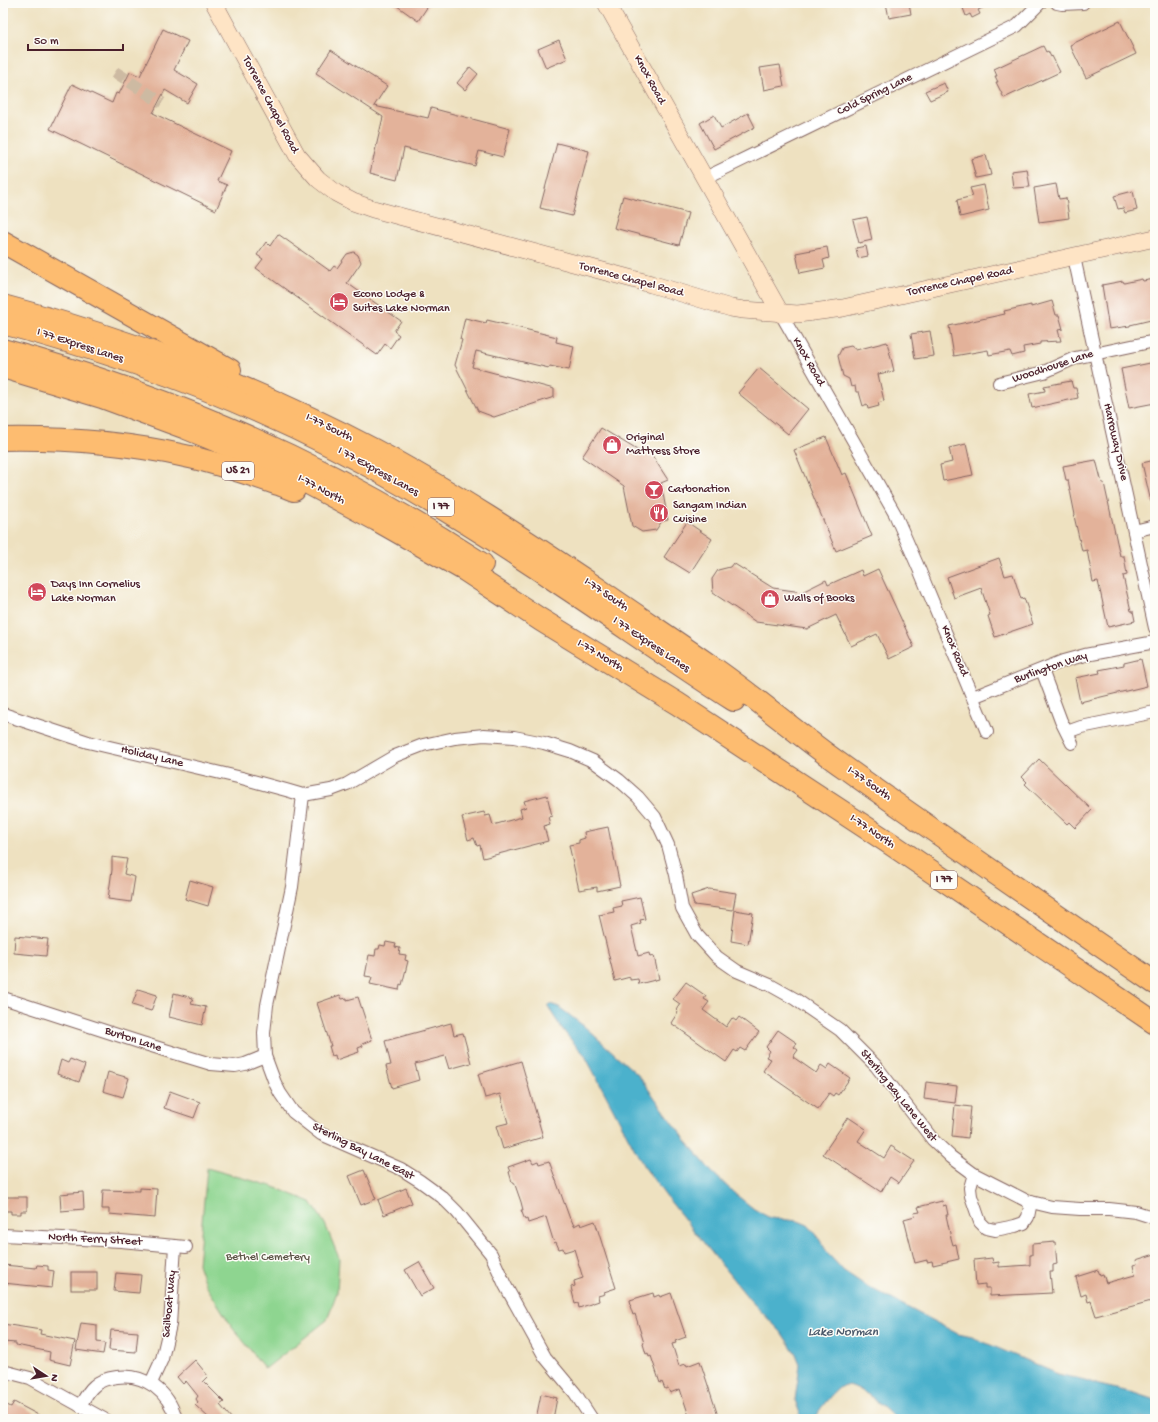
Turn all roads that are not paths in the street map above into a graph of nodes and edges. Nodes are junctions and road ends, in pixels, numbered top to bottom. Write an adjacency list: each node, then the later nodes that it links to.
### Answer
1 (214, 3): 11 (street, Torrence Chapel Road)
2 (606, 3): 6 (street, Knox Road)
3 (1040, 3): 6 (street, Cold Spring Lane)
4 (1057, 3): 5 (street)
5 (1083, 3)
6 (705, 178): 11 (street, Knox Road)
7 (1155, 238): 9 (street, Torrence Chapel Road)
8 (3, 242): 18 (highway)
9 (1074, 257): 11 (street, Torrence Chapel Road); 15 (street, Harroway Drive)
10 (3, 306): 18 (highway, I-77 South / I 77)
11 (781, 314): 26 (street, Knox Road)
12 (3, 323): 31 (highway, I 77 Express Lanes / I 77)
13 (1155, 341): 15 (street, Woodhouse Lane)
14 (3, 350): 27 (highway, I 77)
15 (1094, 353): 17 (street, Woodhouse Lane); 22 (street, Harroway Drive)
16 (3, 367): 20 (highway, I-77 North / I 77)
17 (999, 383)
18 (334, 430): 31 (highway, I-77 South / I 77)
19 (3, 439): 20 (highway, US 21)
20 (378, 520): 27 (highway, I-77 North / I 77)
21 (1155, 526): 22 (street)
22 (1134, 531): 23 (street, Harroway Drive)
23 (1155, 628)
24 (1155, 642): 25 (street, Burlington Way)
25 (1042, 670): 26 (street, Burlington Way); 28 (street)
26 (973, 697): 30 (street, Knox Road)
27 (678, 704): 35 (highway, I-77 North / I 77)
28 (1155, 712)
29 (3, 714): 32 (street, Holiday Lane)
30 (987, 732)
31 (841, 765): 33 (highway, I-77 South / I 77)
32 (302, 795): 36 (street, Sterling Bay Lane East); 37 (street, Sterling Bay Lane West)
33 (1155, 983)
34 (3, 998): 36 (street, Burton Lane)
35 (1155, 1023)
36 (265, 1056): 47 (street, Sterling Bay Lane East)
37 (974, 1174): 38 (street, Sterling Bay Lane West); 38 (street)
38 (1031, 1202): 39 (street, Sterling Bay Lane West)
39 (1155, 1218)
40 (3, 1235): 41 (street, North Ferry Street)
41 (181, 1246): 43 (street, Sailboat Way)
42 (3, 1371): 44 (street)
43 (151, 1383): 44 (street); 46 (street)
44 (80, 1406): 45 (street)
45 (104, 1419)
46 (176, 1419)
47 (592, 1419)

